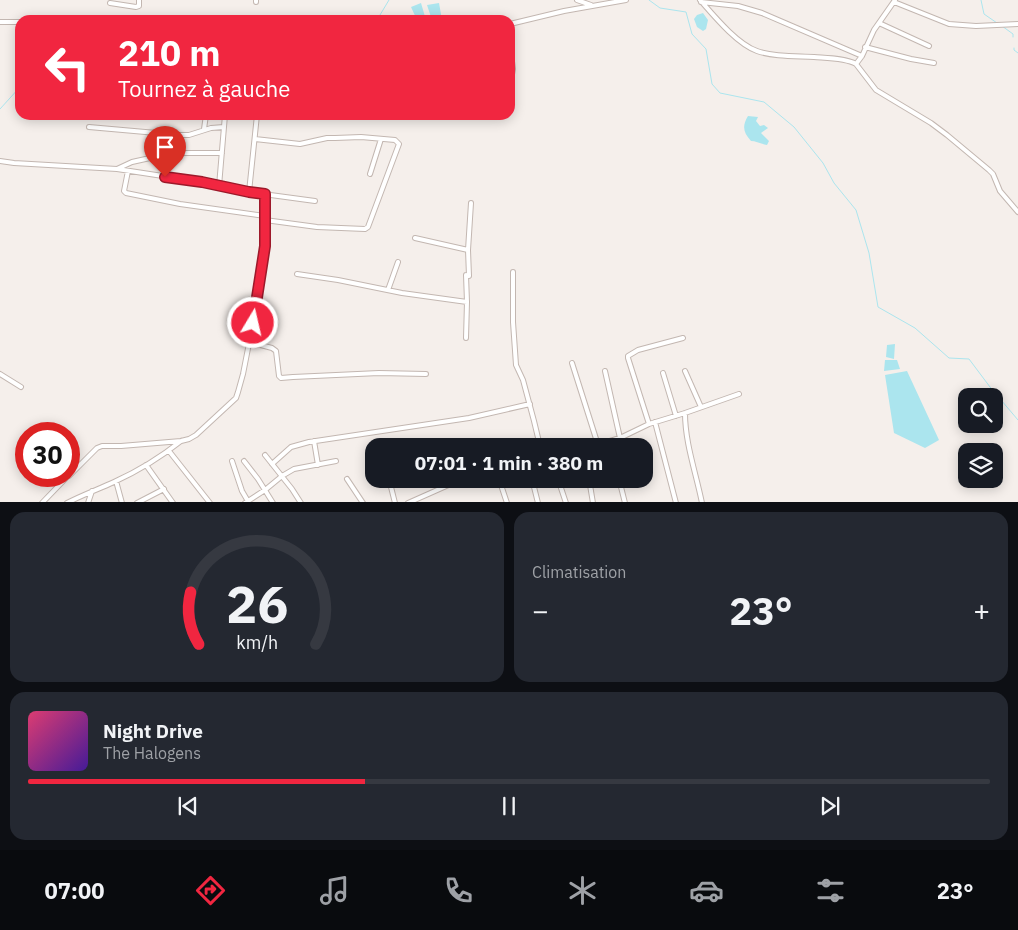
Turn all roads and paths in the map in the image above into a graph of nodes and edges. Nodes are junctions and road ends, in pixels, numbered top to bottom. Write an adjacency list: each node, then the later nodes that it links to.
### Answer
1 (140, 0): 6 (street)
2 (577, 0): 7 (street)
3 (626, 0): 7 (street)
4 (701, 1): 15 (street); 17 (street)
5 (895, 1): 11 (street); 12 (street)
6 (110, 3)
7 (593, 6): 10 (street)
8 (0, 22): 9 (street)
9 (15, 22)
10 (515, 23)
11 (879, 23): 13 (street); 14 (street)
12 (1018, 24)
13 (929, 46)
14 (865, 47): 15 (street); 16 (street)
15 (862, 56): 17 (street)
16 (934, 63)
17 (856, 64): 36 (street)
18 (205, 120): 23 (street)
19 (225, 120): 22 (street)
20 (257, 120): 24 (street)
21 (90, 127): 23 (street)
22 (224, 127): 23 (street); 26 (street)
23 (204, 129)
24 (255, 139): 25 (street); 32 (street)
25 (381, 139): 30 (street); 37 (street)
26 (222, 153): 28 (street); 31 (street)
27 (0, 160): 28 (street)
28 (117, 169): 29 (street)
29 (128, 171): 31 (street); 37 (street)
30 (370, 174)
31 (219, 186): 32 (street)
32 (249, 192): 33 (street)
33 (265, 194): 34 (street); 37 (street)
34 (315, 202)
35 (471, 203): 39 (street)
36 (1018, 212)
37 (265, 218): 47 (street)
38 (415, 238): 39 (street)
39 (468, 250): 44 (street)
40 (398, 262): 43 (street)
41 (513, 272): 56 (street)
42 (297, 274): 43 (street)
43 (388, 290): 44 (street)
44 (467, 302): 45 (street)
45 (466, 338)
46 (683, 338): 61 (street)
47 (249, 342): 53 (street); 65 (street)
48 (572, 363): 63 (street)
49 (685, 370): 57 (street)
50 (605, 371): 64 (street)
51 (663, 373): 59 (street)
52 (0, 374): 54 (street)
53 (426, 374)
54 (21, 387)
55 (739, 394): 57 (street)
56 (530, 404): 62 (street); 66 (street)
57 (701, 407): 58 (street)
58 (685, 413): 59 (street); 112 (street)
59 (676, 416): 60 (street)
60 (655, 422): 61 (street); 111 (street)
61 (649, 424): 64 (street)
62 (538, 438)
63 (596, 438)
64 (620, 438)
65 (181, 441): 67 (street); 72 (street)
66 (314, 441): 73 (street); 75 (street)
67 (169, 451): 74 (street); 98 (street)
68 (265, 456): 73 (street)
69 (232, 461): 99 (street)
70 (244, 461): 88 (street)
71 (336, 461): 75 (street)
72 (80, 464)
73 (272, 464): 76 (street)
74 (146, 465): 78 (street); 87 (street)
75 (318, 465): 76 (street)
76 (282, 476): 88 (street); 101 (street)
77 (347, 479): 91 (street)
78 (116, 481): 89 (street); 95 (street)
79 (57, 487): 92 (street)
80 (391, 488): 103 (street)
81 (442, 488): 104 (street)
82 (502, 488): 90 (street)
83 (534, 488): 107 (street)
84 (561, 488): 108 (street)
85 (591, 488): 109 (street)
86 (622, 488): 110 (street)
87 (164, 489): 96 (street); 97 (street)
88 (265, 490): 99 (street); 100 (street)
89 (92, 491): 93 (street); 94 (street)
90 (505, 496): 105 (street); 106 (street)
91 (362, 501): 102 (street)
92 (42, 502)
93 (67, 502)
94 (88, 502)
95 (122, 502)
96 (137, 502)
97 (173, 502)
98 (210, 502)
99 (247, 502)
100 (273, 502)
101 (301, 502)
102 (354, 502)
103 (394, 502)
104 (410, 502)
105 (500, 502)
106 (507, 502)
107 (538, 502)
108 (566, 502)
109 (593, 502)
110 (625, 502)
111 (676, 502)
112 (702, 502)

